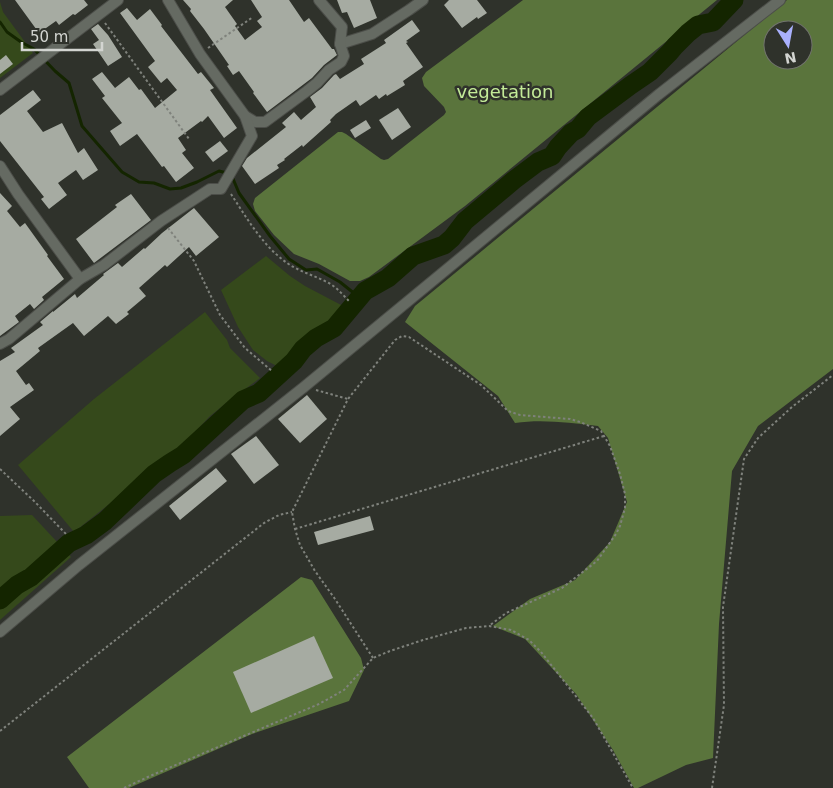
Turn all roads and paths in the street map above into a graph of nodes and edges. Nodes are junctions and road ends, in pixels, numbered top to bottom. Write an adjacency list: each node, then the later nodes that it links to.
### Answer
1 (168, 0): 9 (street)
2 (319, 0): 8 (street)
3 (423, 0): 8 (street)
4 (780, 0): 21 (street)
5 (112, 2): 6 (street)
6 (99, 15): 10 (street); 12 (path)
7 (253, 17): 9 (path)
8 (340, 44): 11 (street)
9 (200, 54): 11 (street)
10 (0, 90)
11 (245, 116): 14 (street)
12 (189, 139)
13 (0, 166): 16 (street)
14 (222, 188): 15 (street); 17 (path)
15 (161, 221): 16 (street); 19 (path)
16 (80, 279): 18 (street)
17 (349, 301)
18 (0, 344)
19 (272, 371)
20 (833, 376): 34 (path)
21 (304, 387): 22 (path); 29 (street)
22 (348, 399): 23 (path); 25 (path)
23 (604, 436): 26 (path); 28 (path)
24 (0, 469): 27 (path)
25 (292, 512): 26 (path); 31 (path)
26 (295, 529): 30 (path)
27 (66, 534)
28 (489, 626): 30 (path); 33 (path)
29 (0, 632)
30 (373, 658): 32 (path)
31 (0, 731)
32 (124, 788)
33 (634, 788)
34 (712, 788)

